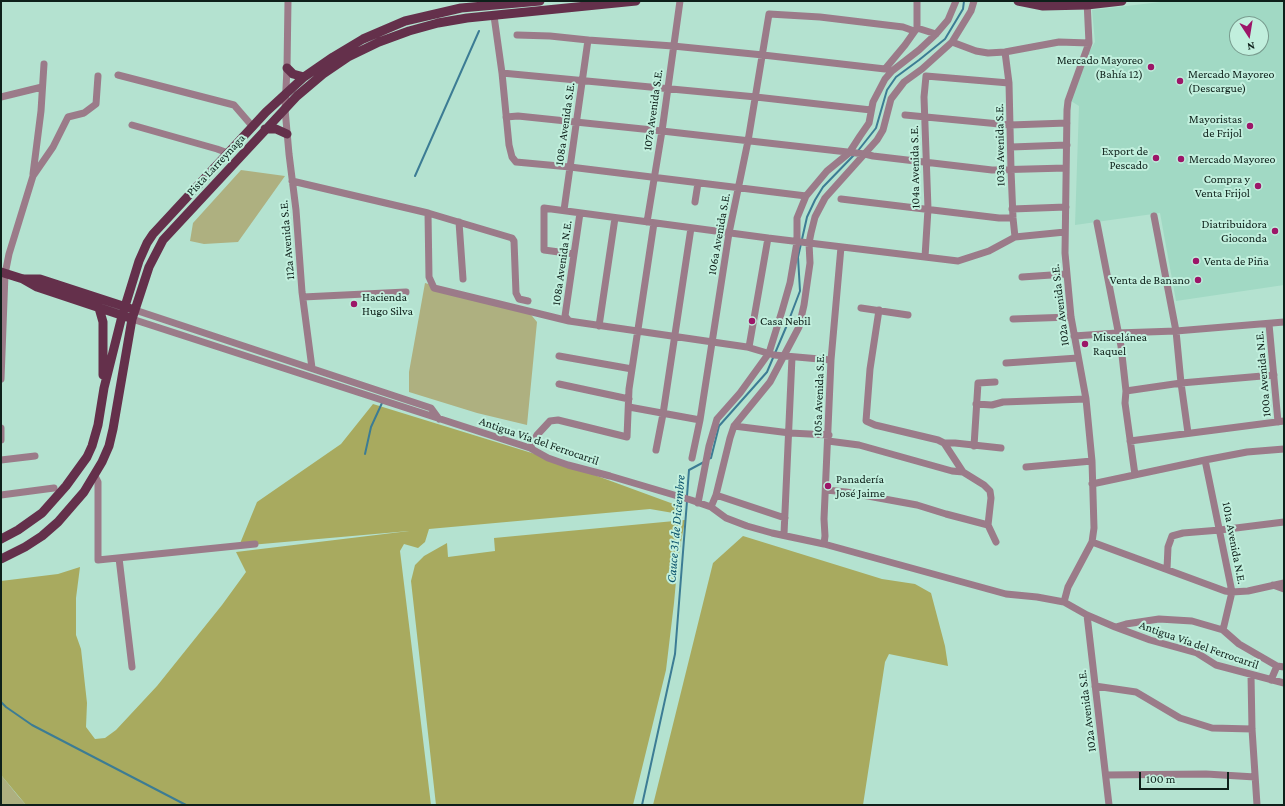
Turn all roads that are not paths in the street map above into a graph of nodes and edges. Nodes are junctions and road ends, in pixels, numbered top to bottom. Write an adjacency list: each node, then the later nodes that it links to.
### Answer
1 (288, 1): 22 (street, 112a Avenida S.E.)
2 (540, 1): 27 (main road, Pista Larreynaga)
3 (636, 1): 11 (main road, Pista Larreynaga)
4 (680, 1): 18 (street, 107a Avenida S.E.)
5 (917, 1): 12 (street)
6 (956, 1): 13 (street)
7 (974, 1): 16 (street)
8 (1018, 1): 10 (main road)
9 (1122, 1): 10 (main road)
10 (1087, 3): 17 (street, 102a Avenida S.E.)
11 (494, 16): 24 (street); 36 (main road, Pista Larreynaga)
12 (915, 29): 13 (street); 20 (street, 106a Avenida S.E.); 23 (street)
13 (936, 34): 28 (street)
14 (517, 35): 15 (street)
15 (588, 40): 18 (street); 29 (street, 108a Avenida S.E.)
16 (952, 42): 19 (street); 52 (street)
17 (1089, 43): 19 (street); 42 (street, 102a Avenida S.E.)
18 (673, 46): 20 (street); 32 (street, 107a Avenida S.E.)
19 (1005, 52): 30 (street, 103a Avenida S.E.)
20 (763, 54): 23 (street); 34 (street, 106a Avenida S.E.)
21 (44, 64): 31 (street)
22 (287, 68): 27 (main road); 33 (street, 112a Avenida S.E.)
23 (885, 69): 28 (street)
24 (502, 73): 29 (street); 39 (street)
25 (118, 75): 45 (street)
26 (98, 76): 58 (street)
27 (304, 77): 33 (main road, Pista Larreynaga)
28 (885, 79): 37 (street)
29 (582, 80): 32 (street); 41 (street, 108a Avenida S.E.)
30 (1009, 84): 40 (street, 104a Avenida S.E.); 44 (street, 103a Avenida S.E.)
31 (42, 87): 35 (street); 58 (street)
32 (668, 88): 34 (street); 47 (street, 107a Avenida S.E.)
33 (285, 94): 36 (street, 112a Avenida S.E.); 45 (main road, Pista Larreynaga)
34 (756, 96): 37 (street); 49 (street, 106a Avenida S.E.)
35 (1, 97)
36 (285, 109): 46 (main road, Pista Larreynaga); 48 (street, 112a Avenida S.E.)
37 (872, 110): 52 (street)
38 (905, 115): 40 (street)
39 (506, 117): 41 (street); 55 (street)
40 (925, 117): 44 (street); 54 (street, 104a Avenida S.E.)
41 (576, 122): 47 (street); 55 (street, 108a Avenida S.E.)
42 (1066, 122): 44 (street); 50 (street, 102a Avenida S.E.)
43 (132, 125): 53 (street)
44 (1010, 125): 51 (street, 103a Avenida S.E.)
45 (253, 127): 53 (main road, Pista Larreynaga)
46 (265, 129): 48 (main road); 100 (main road, Pista Larreynaga)
47 (662, 131): 49 (street); 59 (street, 107a Avenida S.E.)
48 (287, 134): 60 (street, 112a Avenida S.E.)
49 (748, 141): 52 (street); 62 (street, 106a Avenida S.E.)
50 (1067, 145): 51 (street); 56 (street, 102a Avenida S.E.)
51 (1010, 147): 57 (street, 103a Avenida S.E.)
52 (857, 153): 54 (street); 63 (street); 83 (street)
53 (228, 154): 98 (main road, Pista Larreynaga)
54 (926, 162): 57 (street); 67 (street, 104a Avenida S.E.)
55 (570, 167): 59 (street); 69 (street, 108a Avenida S.E.)
56 (1066, 168): 57 (street); 66 (street, 102a Avenida S.E.)
57 (1011, 170): 68 (street, 103a Avenida S.E.)
58 (33, 176): 87 (street)
59 (654, 177): 61 (street); 76 (street, 107a Avenida S.E.)
60 (292, 181): 70 (street); 94 (street, 112a Avenida S.E.)
61 (698, 183): 62 (street); 65 (street)
62 (739, 188): 63 (street); 80 (street, 106a Avenida S.E.)
63 (806, 196): 83 (street)
64 (841, 199): 67 (street)
65 (695, 202)
66 (1066, 207): 68 (street); 79 (street, 102a Avenida S.E.)
67 (928, 209): 74 (street); 86 (street, 104a Avenida S.E.)
68 (1012, 209): 74 (street, 103a Avenida S.E.)
69 (564, 210): 71 (street); 85 (street)
70 (428, 213): 75 (street); 103 (street)
71 (580, 213): 73 (street); 85 (street, 108a Avenida N.E.)
72 (1154, 216): 109 (street)
73 (615, 218): 76 (street); 107 (street)
74 (1013, 218): 81 (street, 103a Avenida S.E.)
75 (459, 222): 91 (street); 95 (street)
76 (651, 223): 78 (street); 110 (street, 107a Avenida S.E.)
77 (1097, 223): 111 (street)
78 (691, 228): 80 (street); 113 (street)
79 (1066, 232): 81 (street); 88 (street, 102a Avenida S.E.)
80 (729, 233): 82 (street); 114 (street, 106a Avenida S.E.)
81 (1015, 237): 86 (street)
82 (768, 238): 83 (street); 115 (street)
83 (803, 243): 84 (street); 116 (street); 118 (street)
84 (841, 247): 86 (street); 122 (street, 105a Avenida S.E.)
85 (574, 254): 103 (street, 108a Avenida N.E.)
86 (925, 257)
87 (3, 273): 90 (main road); 93 (street)
88 (1066, 274): 89 (street); 102 (street, 102a Avenida S.E.)
89 (1022, 277)
90 (23, 279): 96 (main road); 98 (main road)
91 (462, 279)
92 (406, 292): 94 (street)
93 (2, 293): 108 (street)
94 (303, 297): 124 (street, 112a Avenida S.E.)
95 (528, 301)
96 (99, 308): 98 (main road); 131 (main road)
97 (861, 308): 99 (street)
98 (121, 309): 100 (main road); 131 (main road)
99 (879, 310): 101 (street); 148 (street)
100 (133, 314): 124 (street); 138 (street, Antigua Vía del Ferrocarril); 162 (main road, Pista Larreynaga)
101 (908, 315)
102 (1071, 316): 104 (street); 112 (street, 102a Avenida S.E.)
103 (567, 318): 107 (street)
104 (1013, 319)
105 (1284, 322): 106 (street)
106 (1269, 324): 109 (street); 126 (street, 100a Avenida N.E.)
107 (600, 326): 110 (street)
108 (2, 327): 121 (street)
109 (1176, 331): 111 (street); 129 (street)
110 (638, 332): 113 (street); 125 (street, 107a Avenida S.E.)
111 (1117, 333): 112 (street); 132 (street)
112 (1074, 336): 120 (street, 102a Avenida S.E.)
113 (675, 337): 114 (street); 137 (street)
114 (712, 341): 115 (street); 139 (street, 106a Avenida S.E.)
115 (749, 347): 116 (street)
116 (769, 353): 118 (street); 168 (street)
117 (559, 356): 125 (street)
118 (784, 356): 119 (street); 141 (street)
119 (792, 357): 122 (street); 143 (street)
120 (1078, 358): 123 (street); 134 (street, 102a Avenida S.E.)
121 (1, 360): 127 (street)
122 (831, 360): 145 (street, 105a Avenida S.E.)
123 (1006, 363)
124 (312, 368): 138 (street)
125 (632, 369): 133 (street, 107a Avenida S.E.)
126 (1274, 375): 129 (street); 140 (street, 100a Avenida N.E.)
127 (1, 379)
128 (995, 382): 135 (street)
129 (1180, 383): 132 (street); 144 (street)
130 (559, 384): 133 (street)
131 (104, 388): 174 (main road)
132 (1126, 391): 147 (street)
133 (629, 399): 136 (street, 107a Avenida S.E.)
134 (1086, 399): 135 (street); 158 (street, 102a Avenida S.E.)
135 (976, 404): 149 (street)
136 (629, 406): 137 (street); 150 (street, 107a Avenida S.E.)
137 (663, 414): 139 (street); 153 (street)
138 (438, 419): 150 (street, Antigua Vía del Ferrocarril)
139 (700, 420): 155 (street, 106a Avenida S.E.)
140 (1281, 422): 144 (street)
141 (734, 426): 143 (street); 167 (street)
142 (1, 429): 146 (street)
143 (790, 433): 145 (street); 169 (street)
144 (1188, 433): 147 (street)
145 (828, 438): 160 (street); 165 (street, 105a Avenida S.E.)
146 (1, 440)
147 (1130, 441): 161 (street)
148 (944, 443): 149 (street); 160 (street)
149 (974, 446): 151 (street)
150 (530, 448): 168 (street, Antigua Vía del Ferrocarril)
151 (1001, 448)
152 (1284, 449): 157 (street)
153 (656, 450)
154 (36, 456): 156 (street)
155 (692, 458)
156 (1, 460)
157 (1205, 460): 161 (street); 172 (street, 101a Avenida N.E.)
158 (1092, 461): 159 (street); 163 (street, 102a Avenida S.E.)
159 (1026, 467)
160 (963, 472): 171 (street)
161 (1135, 475): 163 (street)
162 (95, 476): 179 (street); 180 (main road, Pista Larreynaga)
163 (1092, 484): 176 (street, 102a Avenida S.E.)
164 (54, 488): 166 (street)
165 (826, 490): 171 (street); 178 (street, 105a Avenida S.E.)
166 (1, 495)
167 (716, 496): 168 (street); 169 (street)
168 (705, 505): 173 (street, Antigua Vía del Ferrocarril)
169 (786, 518): 173 (street)
170 (1284, 522): 172 (street)
171 (988, 525): 175 (street)
172 (1220, 530): 181 (street); 185 (street, 101a Avenida N.E.)
173 (784, 534): 178 (street, Antigua Vía del Ferrocarril)
174 (1, 539)
175 (996, 542)
176 (1092, 542): 181 (street); 186 (street, 102a Avenida S.E.)
177 (255, 544): 179 (street)
178 (824, 544): 186 (street, Antigua Vía del Ferrocarril)
179 (119, 558): 190 (street)
180 (1, 559)
181 (1167, 569): 185 (street)
182 (1284, 583): 183 (street)
183 (1273, 585): 184 (street); 185 (street)
184 (1284, 589)
185 (1232, 592): 189 (street, 101a Avenida N.E.)
186 (1064, 602): 187 (street, Antigua Vía del Ferrocarril)
187 (1087, 615): 188 (street, Antigua Vía del Ferrocarril); 195 (street, 102a Avenida S.E.)
188 (1115, 627): 189 (street); 192 (street, Antigua Vía del Ferrocarril)
189 (1223, 630): 191 (street)
190 (132, 667)
191 (1280, 667): 193 (street)
192 (1251, 675): 193 (street, Antigua Vía del Ferrocarril); 196 (street)
193 (1271, 680): 194 (street, Antigua Vía del Ferrocarril)
194 (1284, 683)
195 (1095, 686): 196 (street); 197 (street, 102a Avenida S.E.)
196 (1252, 729): 198 (street)
197 (1106, 775): 198 (street); 199 (street, 102a Avenida S.E.)
198 (1255, 777): 200 (street)
199 (1109, 805)
200 (1257, 805)

